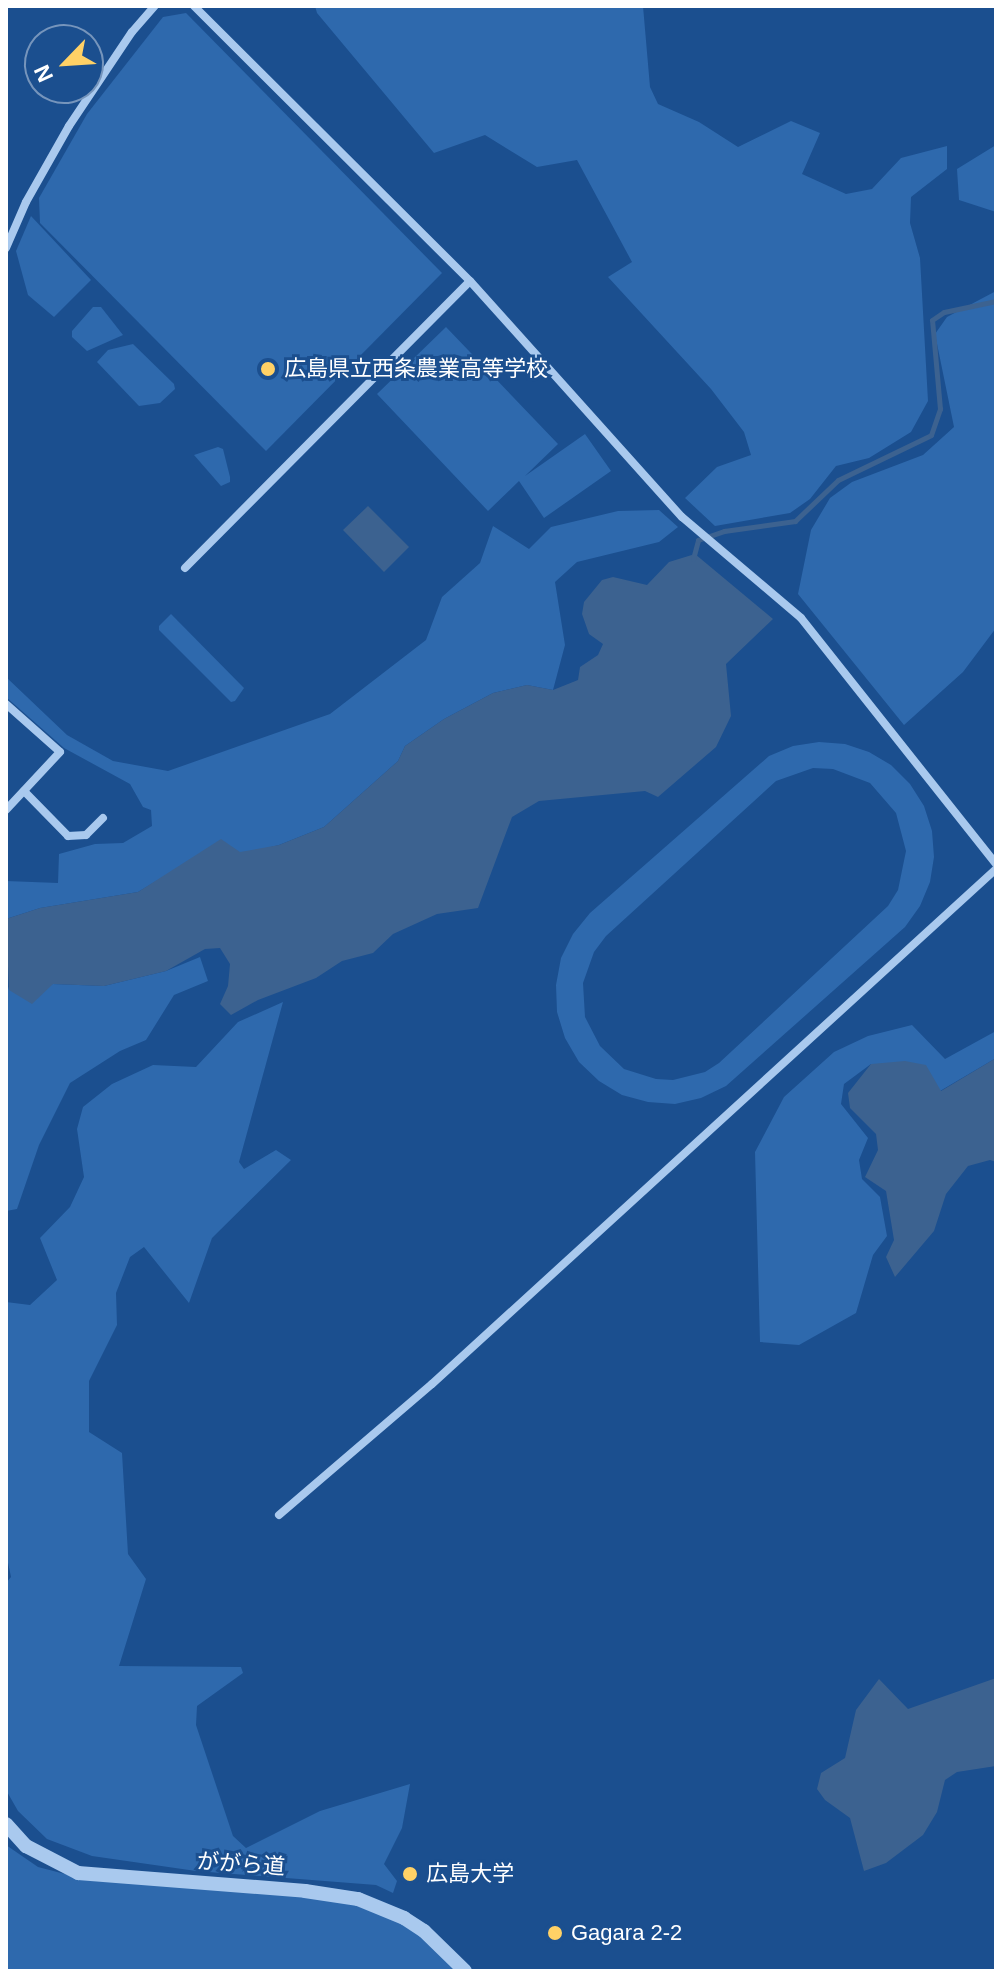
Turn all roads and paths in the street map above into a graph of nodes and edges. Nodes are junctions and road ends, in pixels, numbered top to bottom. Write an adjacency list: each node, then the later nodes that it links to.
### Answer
1 (155, 6): 3 (street)
2 (194, 6): 4 (street)
3 (6, 248)
4 (470, 281): 5 (street); 10 (street)
5 (185, 568)
6 (6, 704): 7 (street)
7 (24, 791): 8 (street); 9 (street)
8 (6, 810)
9 (103, 818)
10 (996, 867): 11 (street)
11 (279, 1515)
12 (6, 1824): 13 (street, ががら道)
13 (465, 1971)

